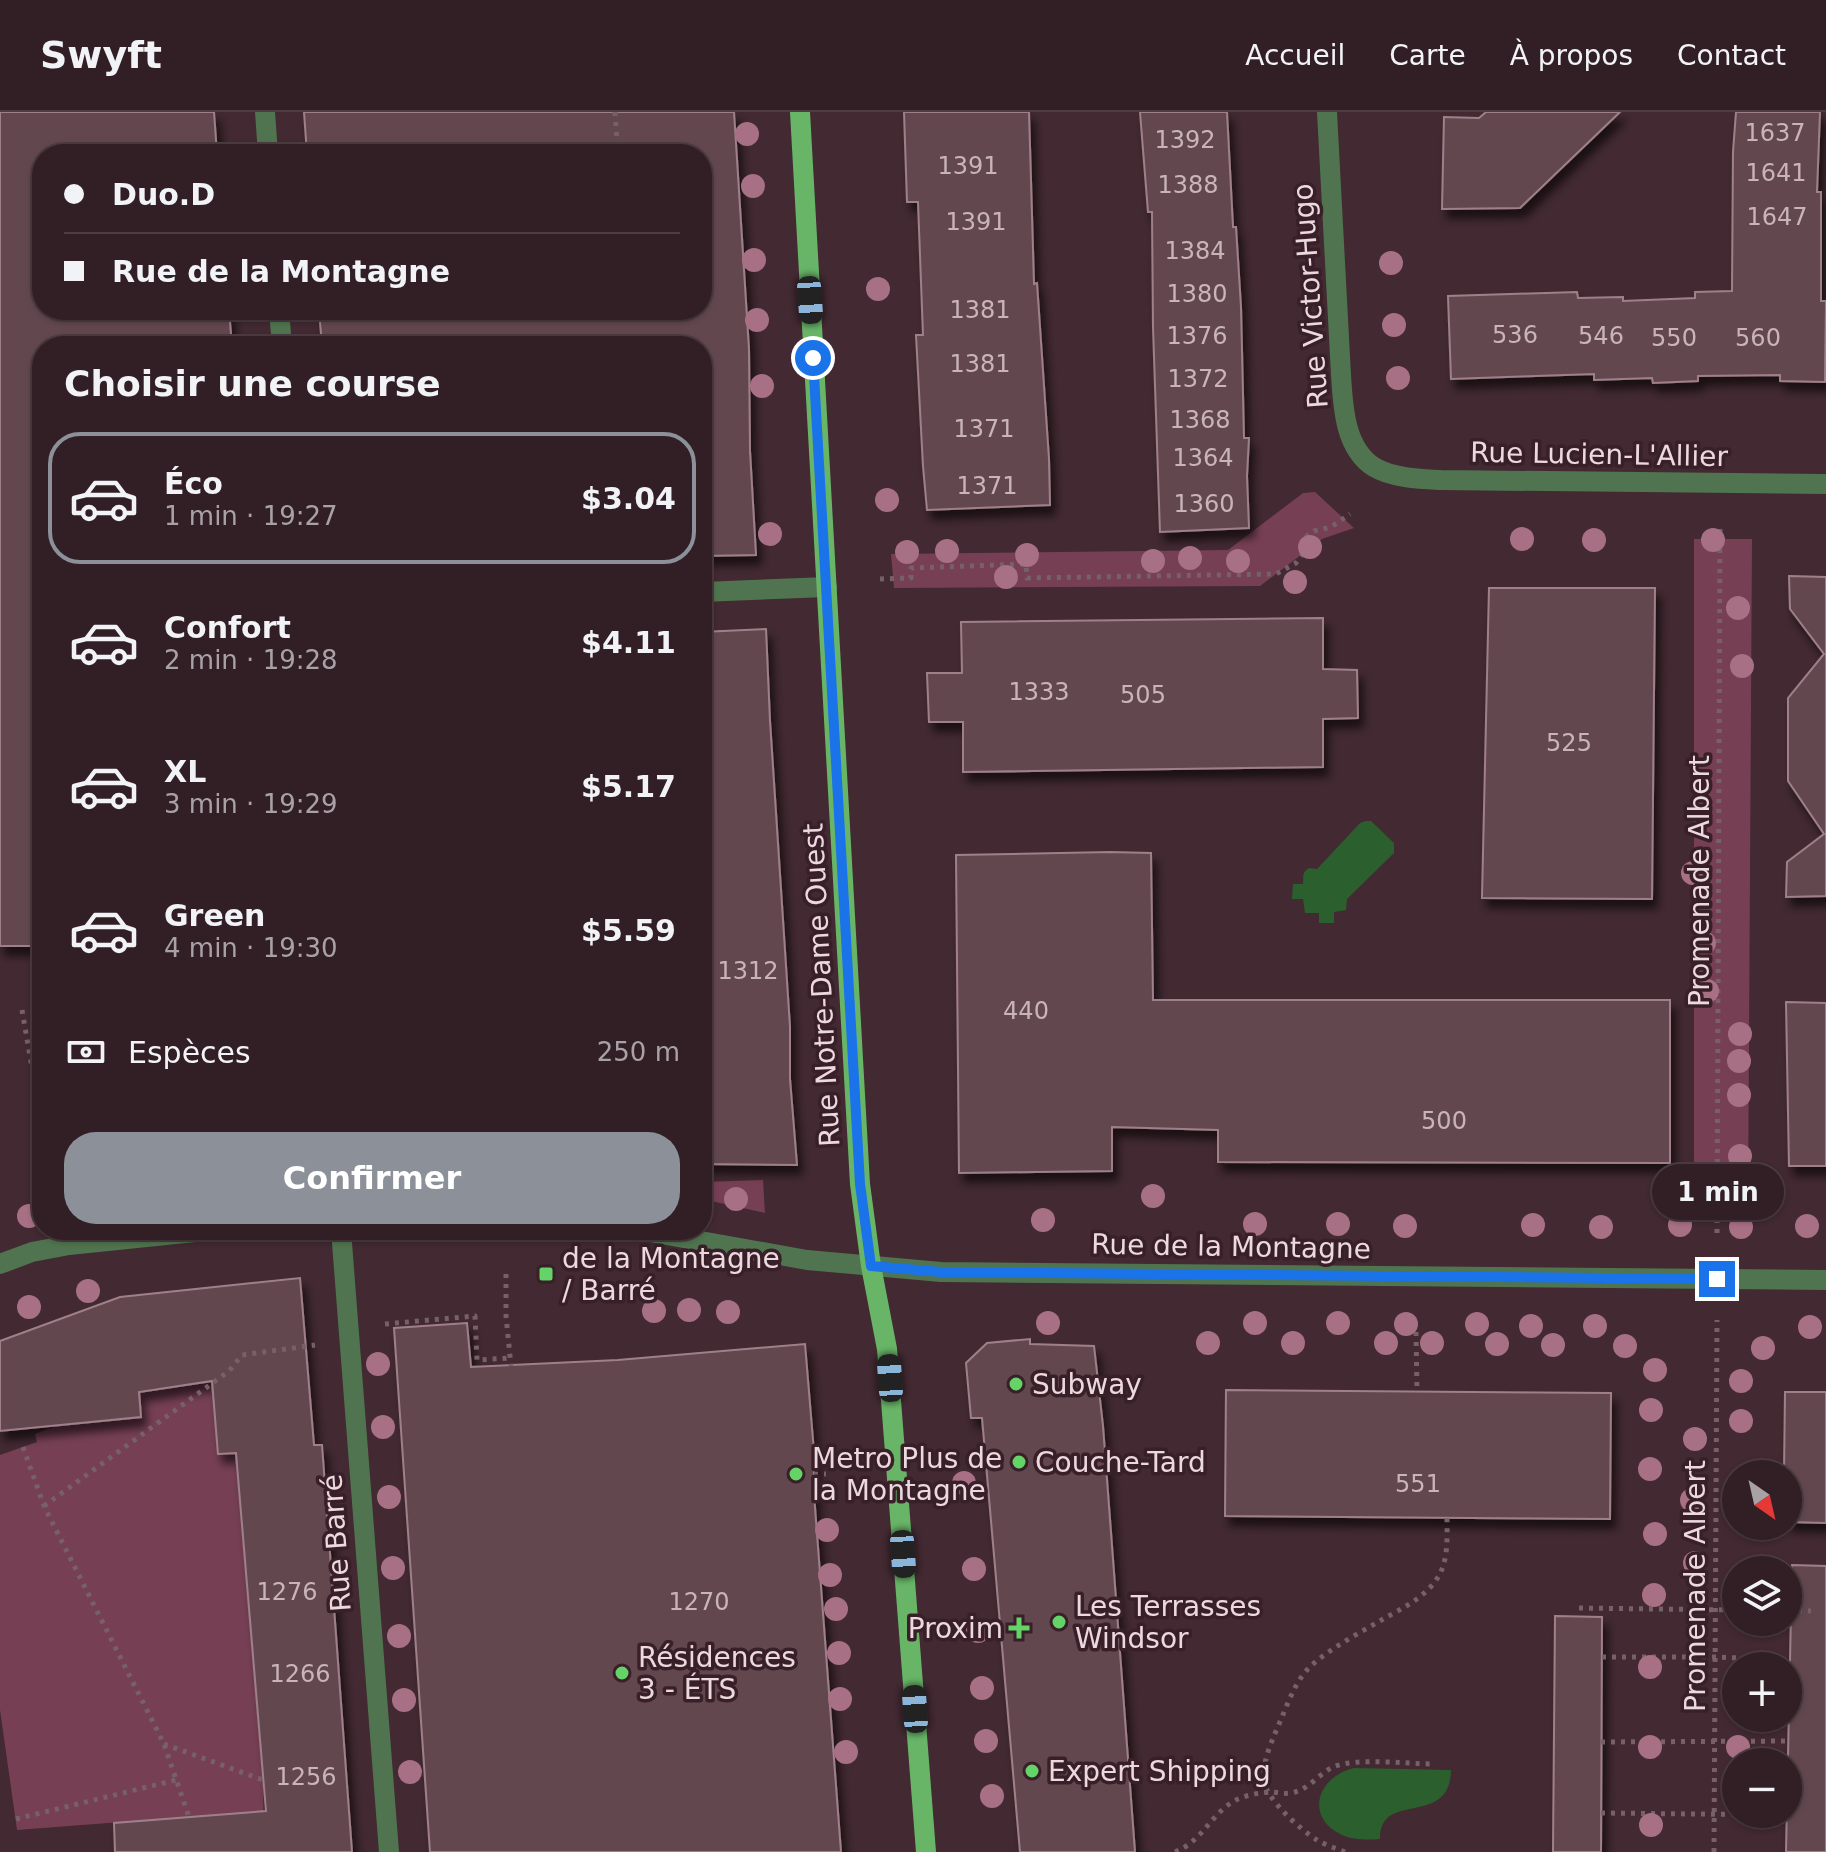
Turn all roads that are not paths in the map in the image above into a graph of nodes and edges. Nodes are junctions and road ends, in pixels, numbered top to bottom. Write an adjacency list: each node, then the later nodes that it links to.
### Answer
1 (265, 112): 4 (street)
2 (800, 112): 7 (main road, Rue Notre-Dame Ouest)
3 (1327, 112): 5 (street, Rue Victor-Hugo)
4 (267, 144)
5 (1374, 467): 6 (street, Rue Lucien-L'Allier)
6 (1826, 484)
7 (827, 587): 8 (street); 13 (main road, Rue Notre-Dame Ouest)
8 (712, 592)
9 (117, 1240): 12 (street)
10 (342, 1240): 15 (street, Rue Barré)
11 (695, 1240): 13 (street, Rue de la Montagne)
12 (0, 1264)
13 (871, 1266): 14 (street, Rue de la Montagne); 16 (main road, Rue Notre-Dame Ouest)
14 (1826, 1280)
15 (389, 1852)
16 (926, 1852)

